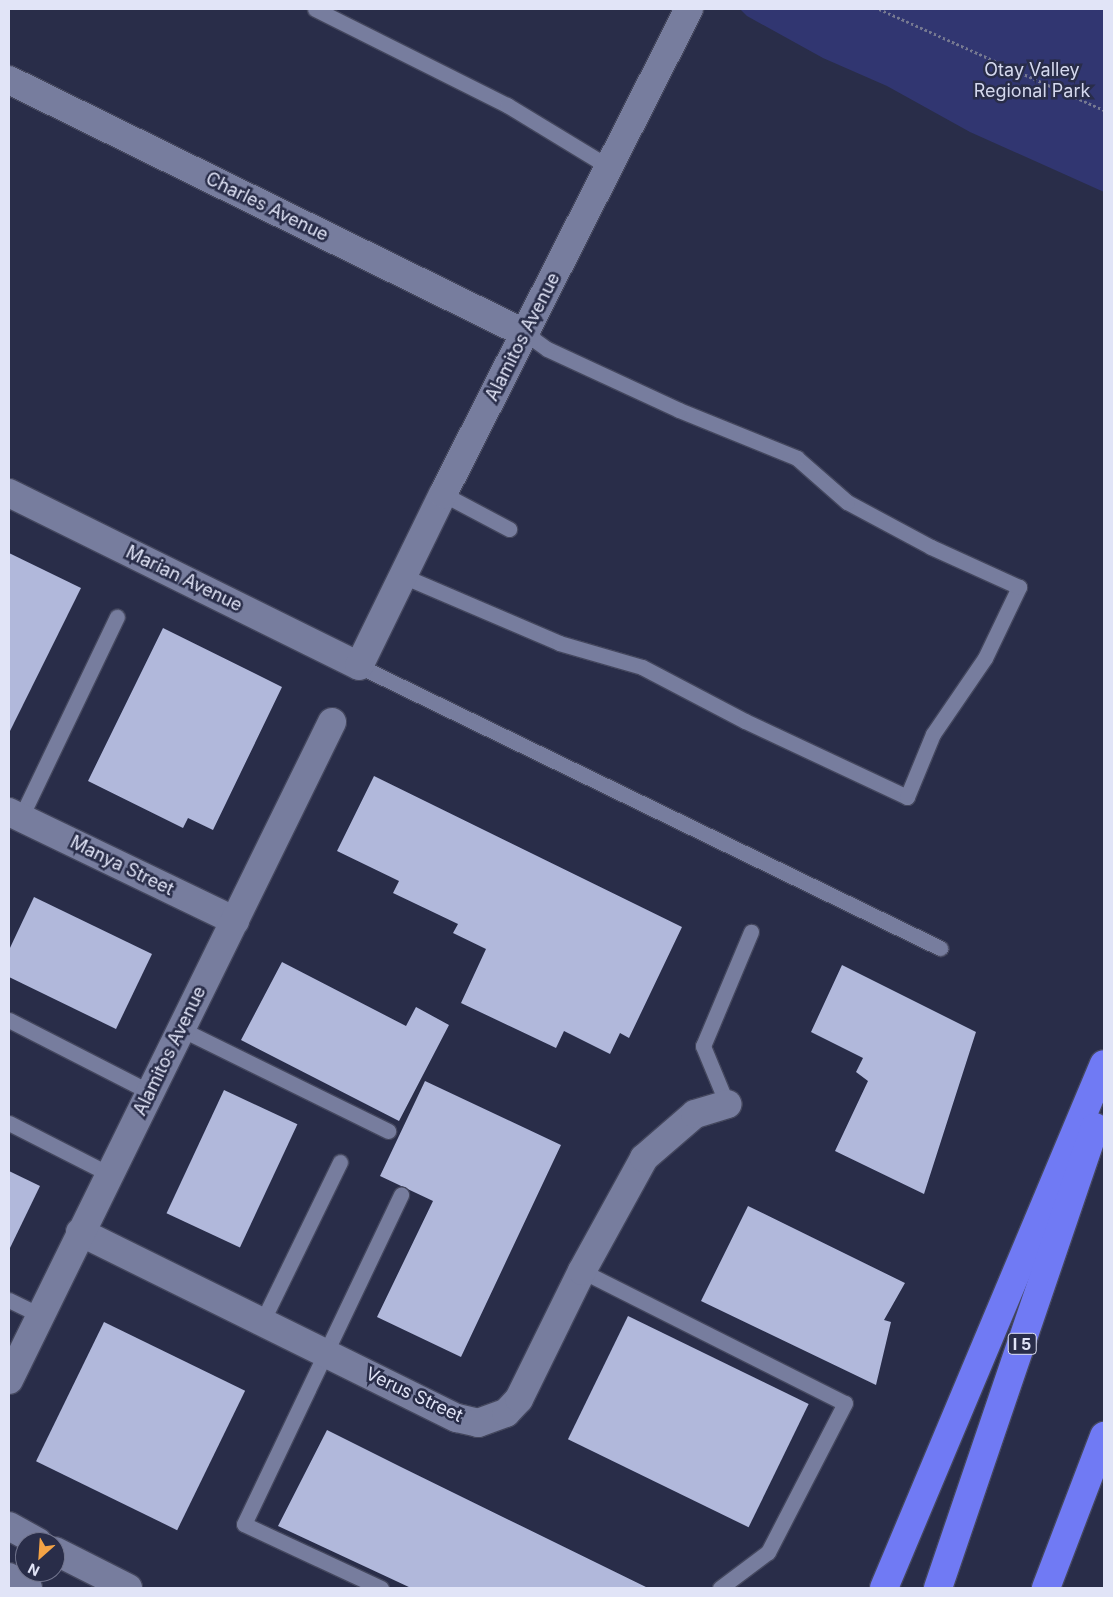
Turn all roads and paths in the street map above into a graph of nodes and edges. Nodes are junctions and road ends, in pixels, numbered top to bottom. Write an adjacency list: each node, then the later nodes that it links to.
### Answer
1 (315, 9): 6 (lane)
2 (689, 9): 6 (street, Alamitos Avenue)
3 (879, 9): 5 (path)
4 (9, 80): 7 (street, Charles Avenue)
5 (1104, 110)
6 (609, 167): 7 (street, Alamitos Avenue)
7 (526, 334): 9 (street, Alamitos Avenue); 11 (lane)
8 (9, 493): 13 (street, Marian Avenue)
9 (443, 494): 10 (lane); 11 (street, Alamitos Avenue)
10 (509, 529)
11 (403, 576): 13 (street, Alamitos Avenue)
12 (117, 618): 15 (lane)
13 (360, 666): 18 (lane)
14 (332, 722): 16 (street, Alamitos Avenue)
15 (15, 815): 16 (street, Manya Street)
16 (235, 921): 20 (street, Alamitos Avenue)
17 (751, 932): 24 (lane)
18 (940, 948)
19 (9, 1020): 22 (lane)
20 (181, 1030): 22 (street, Alamitos Avenue); 26 (lane)
21 (1104, 1064): 44 (highway)
22 (150, 1092): 28 (street, Alamitos Avenue)
23 (1104, 1099): 45 (highway, I 5)
24 (727, 1104): 31 (street, Verus Street)
25 (9, 1123): 28 (lane)
26 (388, 1131)
27 (340, 1162): 34 (lane)
28 (109, 1174): 30 (street, Alamitos Avenue)
29 (401, 1195): 35 (lane)
30 (80, 1232): 33 (street, Alamitos Avenue); 34 (street, Verus Street)
31 (582, 1271): 35 (street, Verus Street); 43 (lane)
32 (9, 1300): 33 (lane)
33 (40, 1316): 36 (street, Alamitos Avenue)
34 (262, 1322): 35 (street, Verus Street)
35 (324, 1353): 42 (lane)
36 (9, 1380)
37 (1104, 1436): 46 (highway)
38 (65, 1556): 41 (street)
39 (9, 1577): 40 (street)
40 (28, 1588)
41 (128, 1588)
42 (381, 1588)
43 (720, 1588)
44 (884, 1588)
45 (938, 1588)
46 (1046, 1588)

